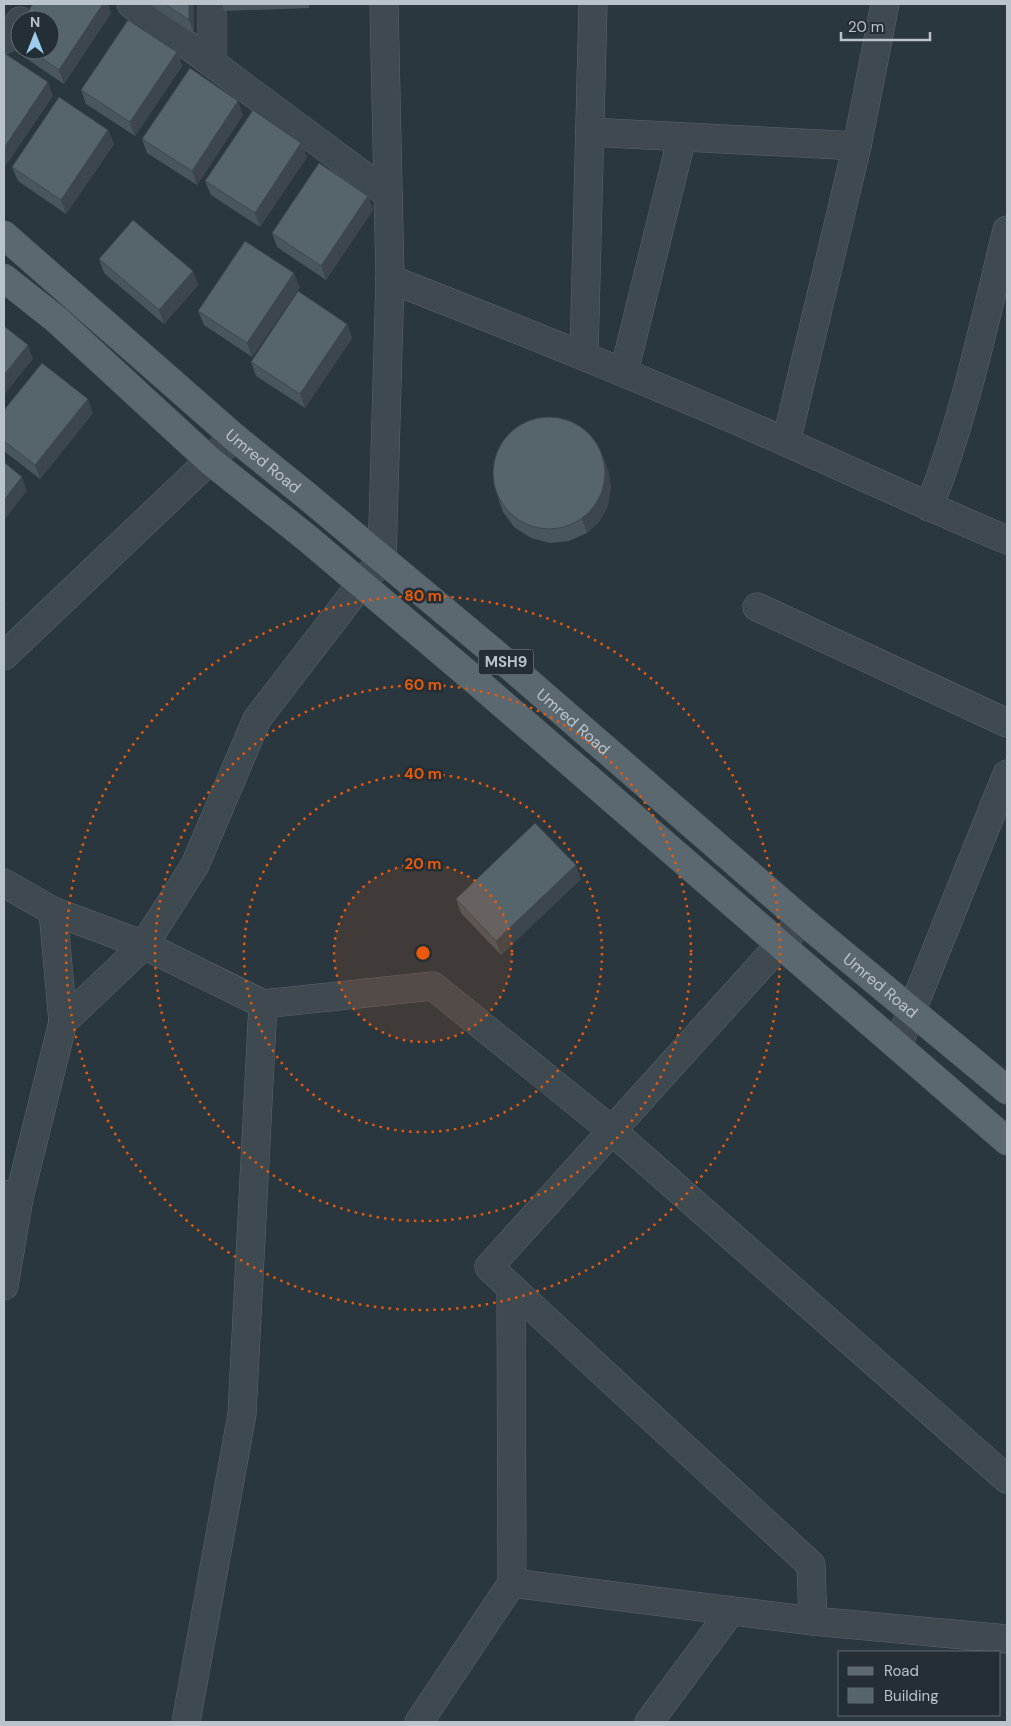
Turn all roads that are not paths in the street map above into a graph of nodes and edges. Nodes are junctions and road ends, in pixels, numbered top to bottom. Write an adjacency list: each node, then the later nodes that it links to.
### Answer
1 (131, 4): 6 (street)
2 (212, 4): 6 (street)
3 (384, 4): 10 (street)
4 (593, 4): 7 (street)
5 (885, 4): 9 (street)
6 (212, 63): 10 (street)
7 (590, 132): 8 (street); 15 (street)
8 (682, 137): 9 (street); 16 (street)
9 (857, 146): 18 (street)
10 (388, 194): 14 (street)
11 (1007, 230): 20 (street)
12 (4, 235): 17 (main road, Umred Road / MSH9)
13 (4, 278): 19 (main road)
14 (390, 279): 15 (street); 22 (street)
15 (584, 355): 16 (street)
16 (624, 372): 18 (street)
17 (234, 437): 19 (street); 22 (main road, Umred Road / MSH9)
18 (786, 442): 20 (street)
19 (209, 460): 23 (main road); 25 (street)
20 (929, 507): 21 (street)
21 (1007, 540)
22 (382, 560): 23 (street); 30 (main road, Umred Road / MSH9)
23 (361, 584): 31 (main road); 32 (street)
24 (756, 607): 26 (street)
25 (4, 656)
26 (1007, 723)
27 (1007, 774): 34 (street)
28 (4, 883): 29 (street)
29 (53, 911): 32 (street); 35 (street)
30 (802, 920): 31 (street); 34 (main road, Umred Road / MSH9)
31 (780, 944): 36 (main road); 38 (street)
32 (144, 945): 33 (street); 35 (street)
33 (263, 1004): 38 (street); 48 (street)
34 (910, 1010): 36 (street); 37 (main road, Umred Road / MSH9)
35 (63, 1022): 40 (street)
36 (898, 1045): 39 (main road)
37 (1007, 1090)
38 (611, 1130): 42 (street); 43 (street)
39 (1007, 1141)
40 (12, 1196): 41 (street)
41 (4, 1286)
42 (511, 1287): 44 (street); 46 (street)
43 (1007, 1479)
44 (512, 1584): 45 (street); 49 (street)
45 (731, 1611): 46 (street); 50 (street)
46 (813, 1620): 47 (street)
47 (1007, 1639)
48 (186, 1722)
49 (419, 1722)
50 (649, 1722)

